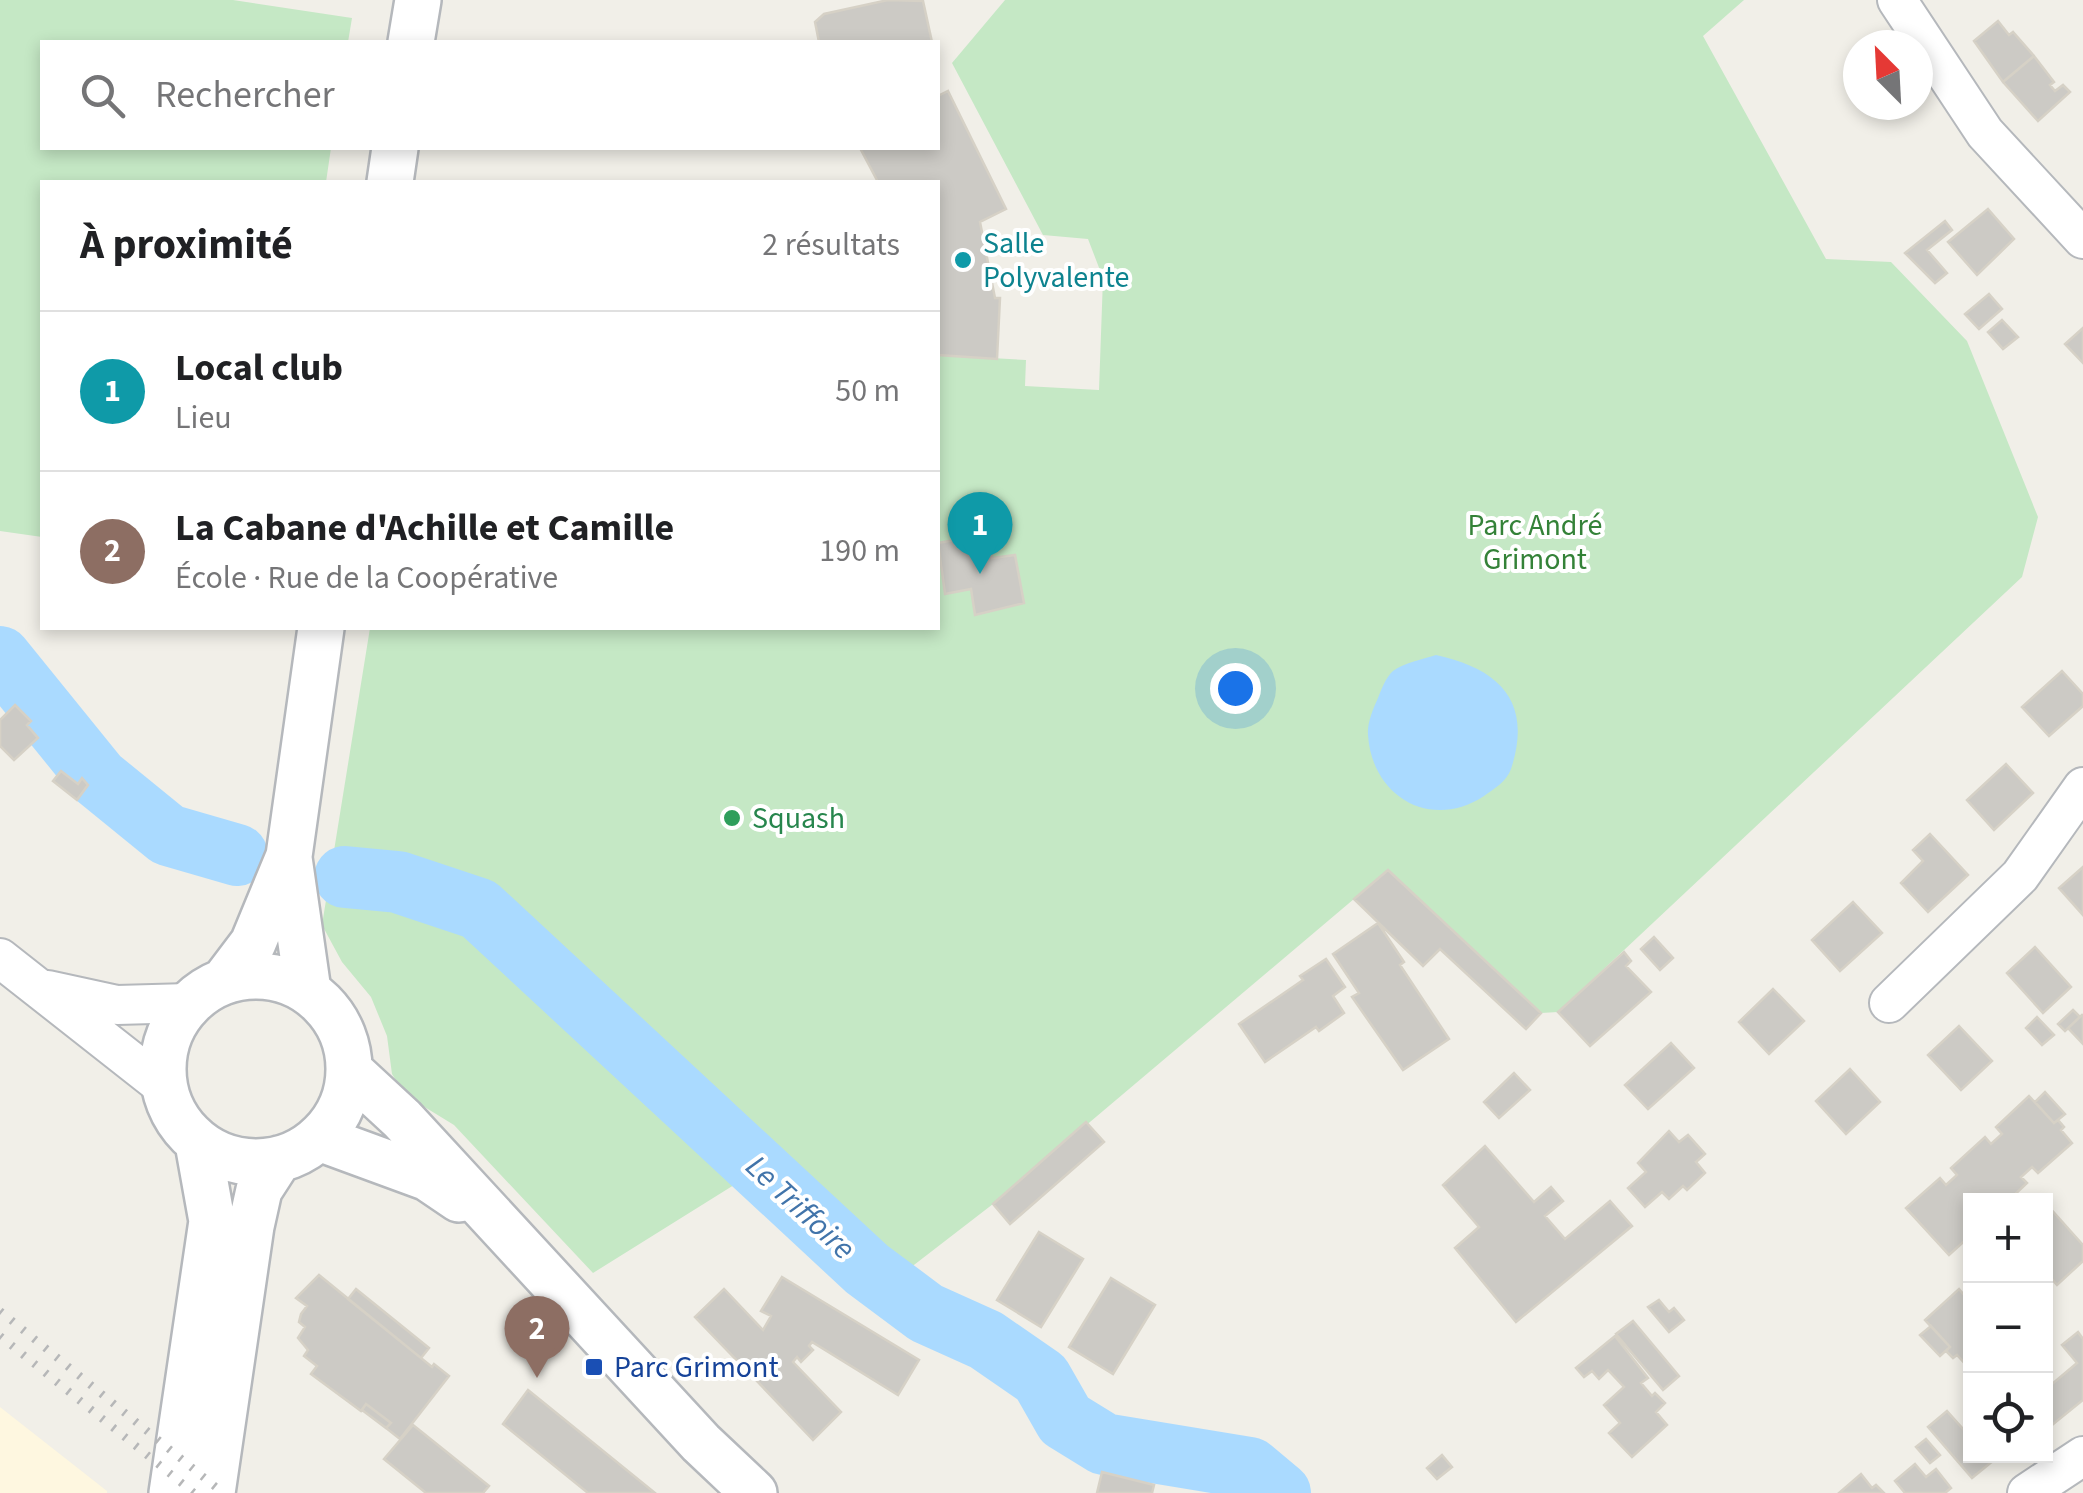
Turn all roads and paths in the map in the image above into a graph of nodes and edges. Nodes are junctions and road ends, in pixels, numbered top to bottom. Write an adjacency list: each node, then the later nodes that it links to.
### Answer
1 (418, 0): 3 (street)
2 (1896, 0): 6 (street)
3 (411, 40)
4 (395, 150): 5 (street)
5 (390, 180)
6 (2083, 240)
7 (321, 630): 9 (street)
8 (2083, 786): 14 (street)
9 (288, 856): 12 (street); 13 (street)
10 (0, 958): 11 (street)
11 (36, 986): 13 (street); 16 (street)
12 (308, 991): 13 (street); 15 (street)
13 (207, 992): 16 (street)
14 (1889, 1003)
15 (350, 1070): 17 (street); 20 (street)
16 (164, 1087): 18 (street)
17 (319, 1138): 19 (street); 20 (street)
18 (198, 1142): 19 (street); 22 (street)
19 (279, 1160): 23 (street)
20 (498, 1225): 24 (street)
21 (2083, 1456): 25 (street)
22 (172, 1493)
23 (212, 1493)
24 (754, 1493)
25 (2027, 1493)

